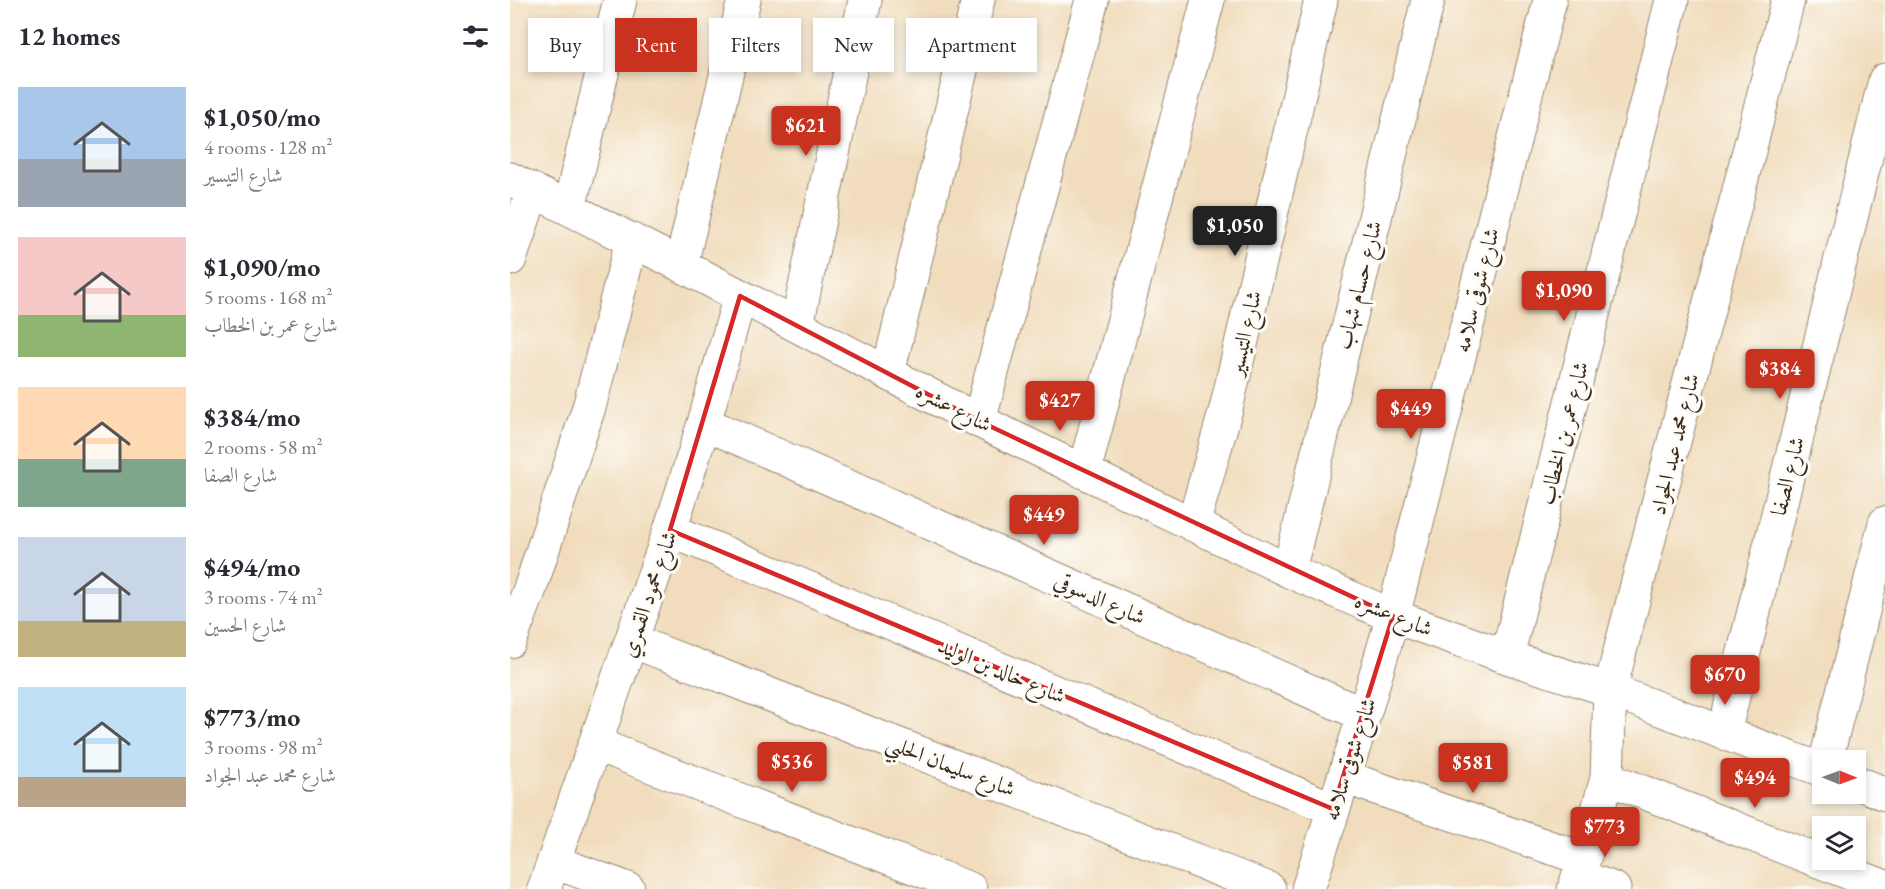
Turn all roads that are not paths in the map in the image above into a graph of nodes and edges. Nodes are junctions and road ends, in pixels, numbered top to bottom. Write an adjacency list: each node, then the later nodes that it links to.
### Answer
1 (620, 0): 14 (street)
2 (744, 0): 17 (street)
3 (865, 0): 19 (street)
4 (978, 0): 20 (street)
5 (1092, 0): 21 (street)
6 (1208, 0): 23 (street)
7 (1320, 0): 25 (street, شارع التيسير)
8 (1428, 0): 27 (street, شارع حسام شهاب)
9 (1550, 0): 28 (street, شارع شوقى سلامه)
10 (1672, 0): 31 (street, شارع عمر بن الخطاب)
11 (1788, 0): 32 (street, شارع محمد عبد الجواد)
12 (1885, 80): 34 (street, شارع الصفا)
13 (522, 185): 14 (street, شارع عشره); 16 (street)
14 (569, 208): 15 (street, شارع عشره)
15 (632, 240): 17 (street, شارع عشره); 29 (street)
16 (510, 259)
17 (681, 265): 18 (street, شارع عشره)
18 (741, 296): 19 (street, شارع عشره); 22 (street, شارع محمود القمري)
19 (796, 325): 20 (street, شارع عشره)
20 (888, 373): 21 (street, شارع عشره)
21 (979, 421): 23 (street, شارع عشره)
22 (704, 423): 26 (street, شارع محمود القمري); 33 (street, شارع الدسوقي)
23 (1084, 472): 25 (street, شارع عشره)
24 (1885, 523): 36 (street)
25 (1193, 525): 27 (street, شارع عشره)
26 (670, 530): 30 (street, شارع محمود القمري); 42 (street, شارع خالد بن الوليد)
27 (1289, 571): 28 (street, شارع عشره)
28 (1393, 616): 31 (street, شارع عشره); 33 (street, شارع شوقى سلامه)
29 (510, 641)
30 (632, 641): 35 (street, شارع محمود القمري); 48 (street, شارع سليمان الحلبي)
31 (1507, 657): 32 (street, شارع عشره)
32 (1610, 690): 34 (street, شارع عشره); 39 (street, شارع محمد عبد الجواد)
33 (1364, 715): 38 (street, شارع شوقى سلامه)
34 (1724, 733): 37 (street, شارع عشره)
35 (595, 744): 43 (street, شارع محمود القمري); 47 (street)
36 (1828, 750)
37 (1812, 766)
38 (1344, 777): 42 (street, شارع شوقى سلامه); 44 (street)
39 (1607, 778): 44 (street, شارع محمد عبد الجواد); 45 (street)
40 (1866, 786): 41 (street)
41 (1885, 794)
42 (1333, 809): 49 (street, شارع شوقى سلامه)
43 (549, 875): 46 (street)
44 (1579, 875): 50 (street)
45 (1885, 887)
46 (628, 889)
47 (970, 889)
48 (1269, 889)
49 (1308, 889)
50 (1614, 889)

